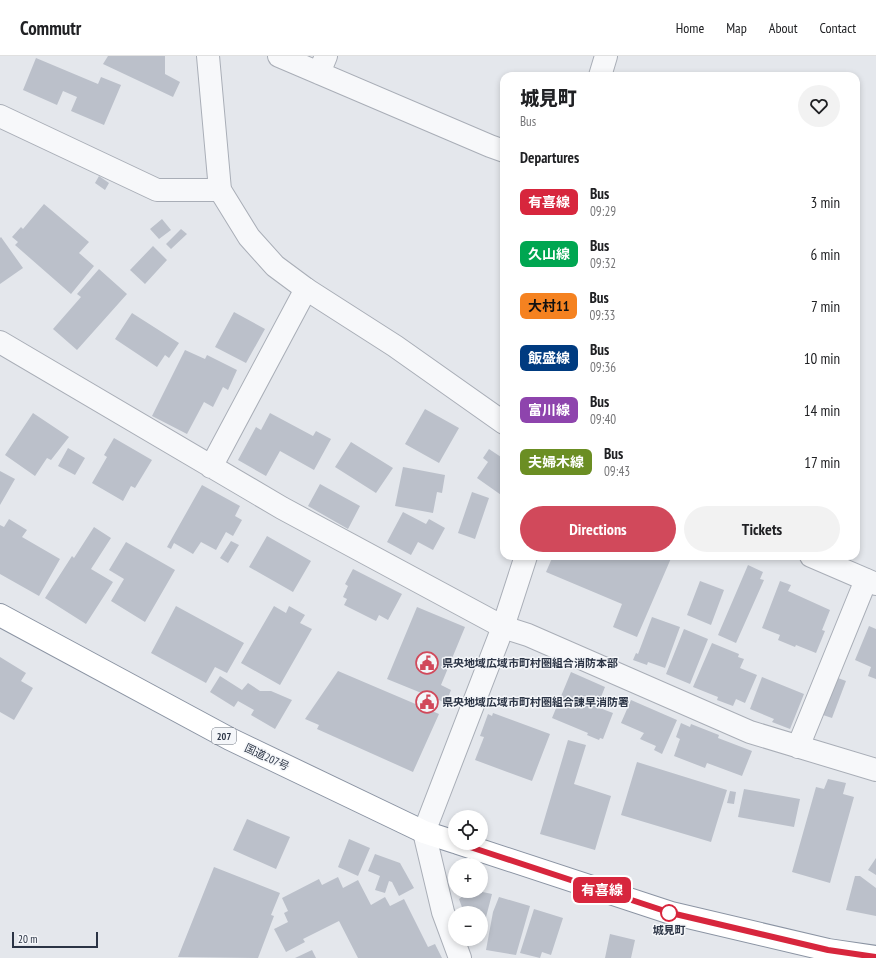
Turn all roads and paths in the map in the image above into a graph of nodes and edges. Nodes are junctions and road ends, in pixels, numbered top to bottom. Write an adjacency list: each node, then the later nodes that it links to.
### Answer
1 (208, 56): 8 (street)
2 (279, 56): 4 (street)
3 (606, 56): 5 (street)
4 (322, 64): 7 (street)
5 (601, 72)
6 (0, 116): 8 (street)
7 (500, 150)
8 (220, 190): 9 (street)
9 (306, 289): 11 (street); 12 (street)
10 (0, 342): 12 (street)
11 (500, 420)
12 (211, 467): 17 (street)
13 (525, 560): 17 (street)
14 (820, 560): 15 (street)
15 (871, 582): 18 (street)
16 (0, 615): 20 (highway, 国道207号 / 207)
17 (503, 627): 18 (street); 20 (street)
18 (798, 747): 19 (street)
19 (876, 770)
20 (424, 832): 21 (highway, 国道207号 / 207); 24 (street)
21 (448, 840)
22 (479, 850): 23 (highway)
23 (863, 956)
24 (460, 958)

